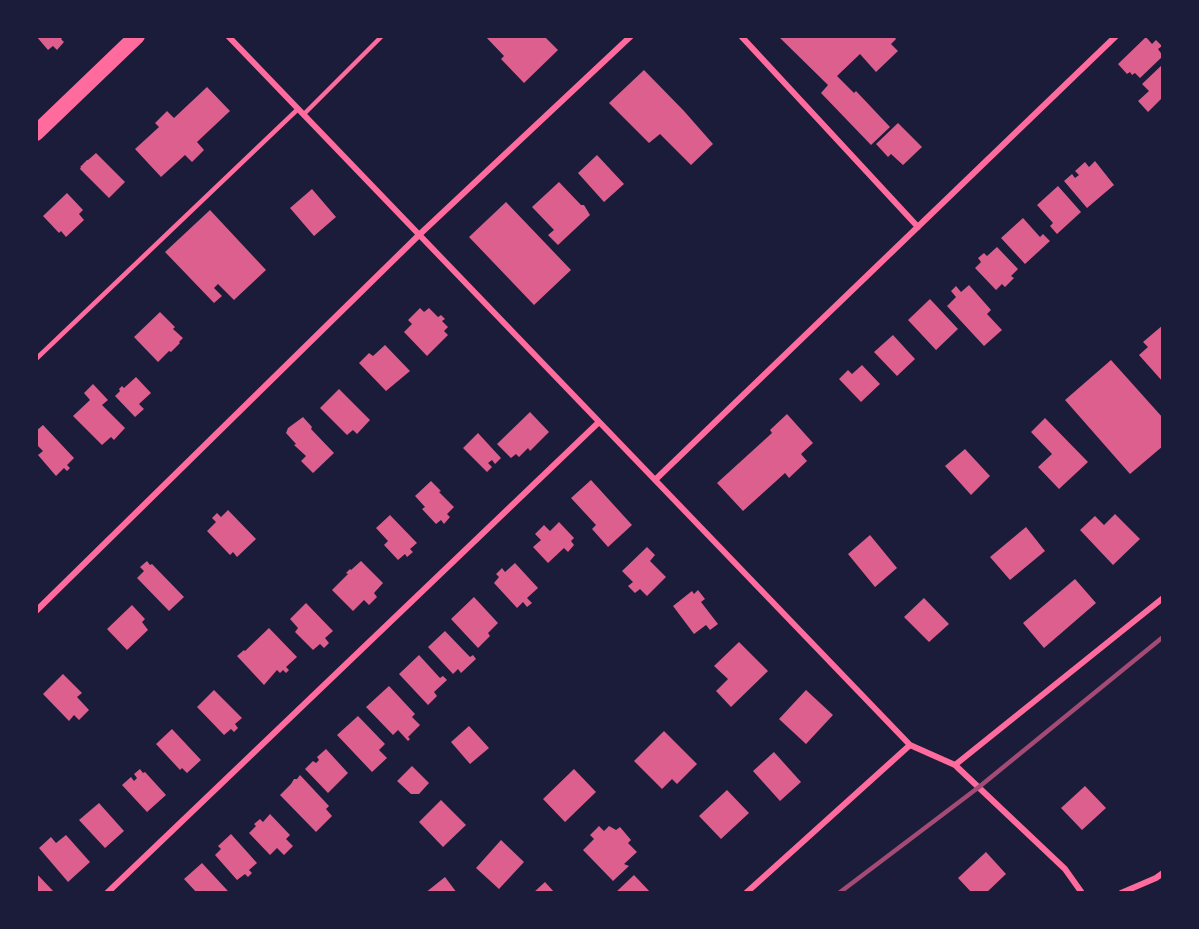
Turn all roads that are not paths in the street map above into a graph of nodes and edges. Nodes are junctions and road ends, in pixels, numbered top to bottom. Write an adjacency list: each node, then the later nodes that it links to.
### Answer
1 (137, 36): 8 (highway)
2 (228, 36): 7 (street)
3 (382, 36): 7 (lane)
4 (631, 36): 10 (street)
5 (741, 36): 9 (street)
6 (1116, 36): 9 (street)
7 (301, 112): 10 (street); 11 (lane)
8 (36, 133)
9 (918, 227): 13 (street)
10 (420, 234): 12 (street); 15 (street)
11 (36, 359)
12 (599, 422): 13 (street); 19 (street)
13 (655, 480): 16 (street)
14 (1163, 598): 17 (street)
15 (36, 611)
16 (910, 745): 17 (street); 20 (street)
17 (955, 765): 21 (street)
18 (1163, 873): 22 (street)
19 (107, 893)
20 (746, 893)
21 (1082, 893)
22 (1121, 893)

